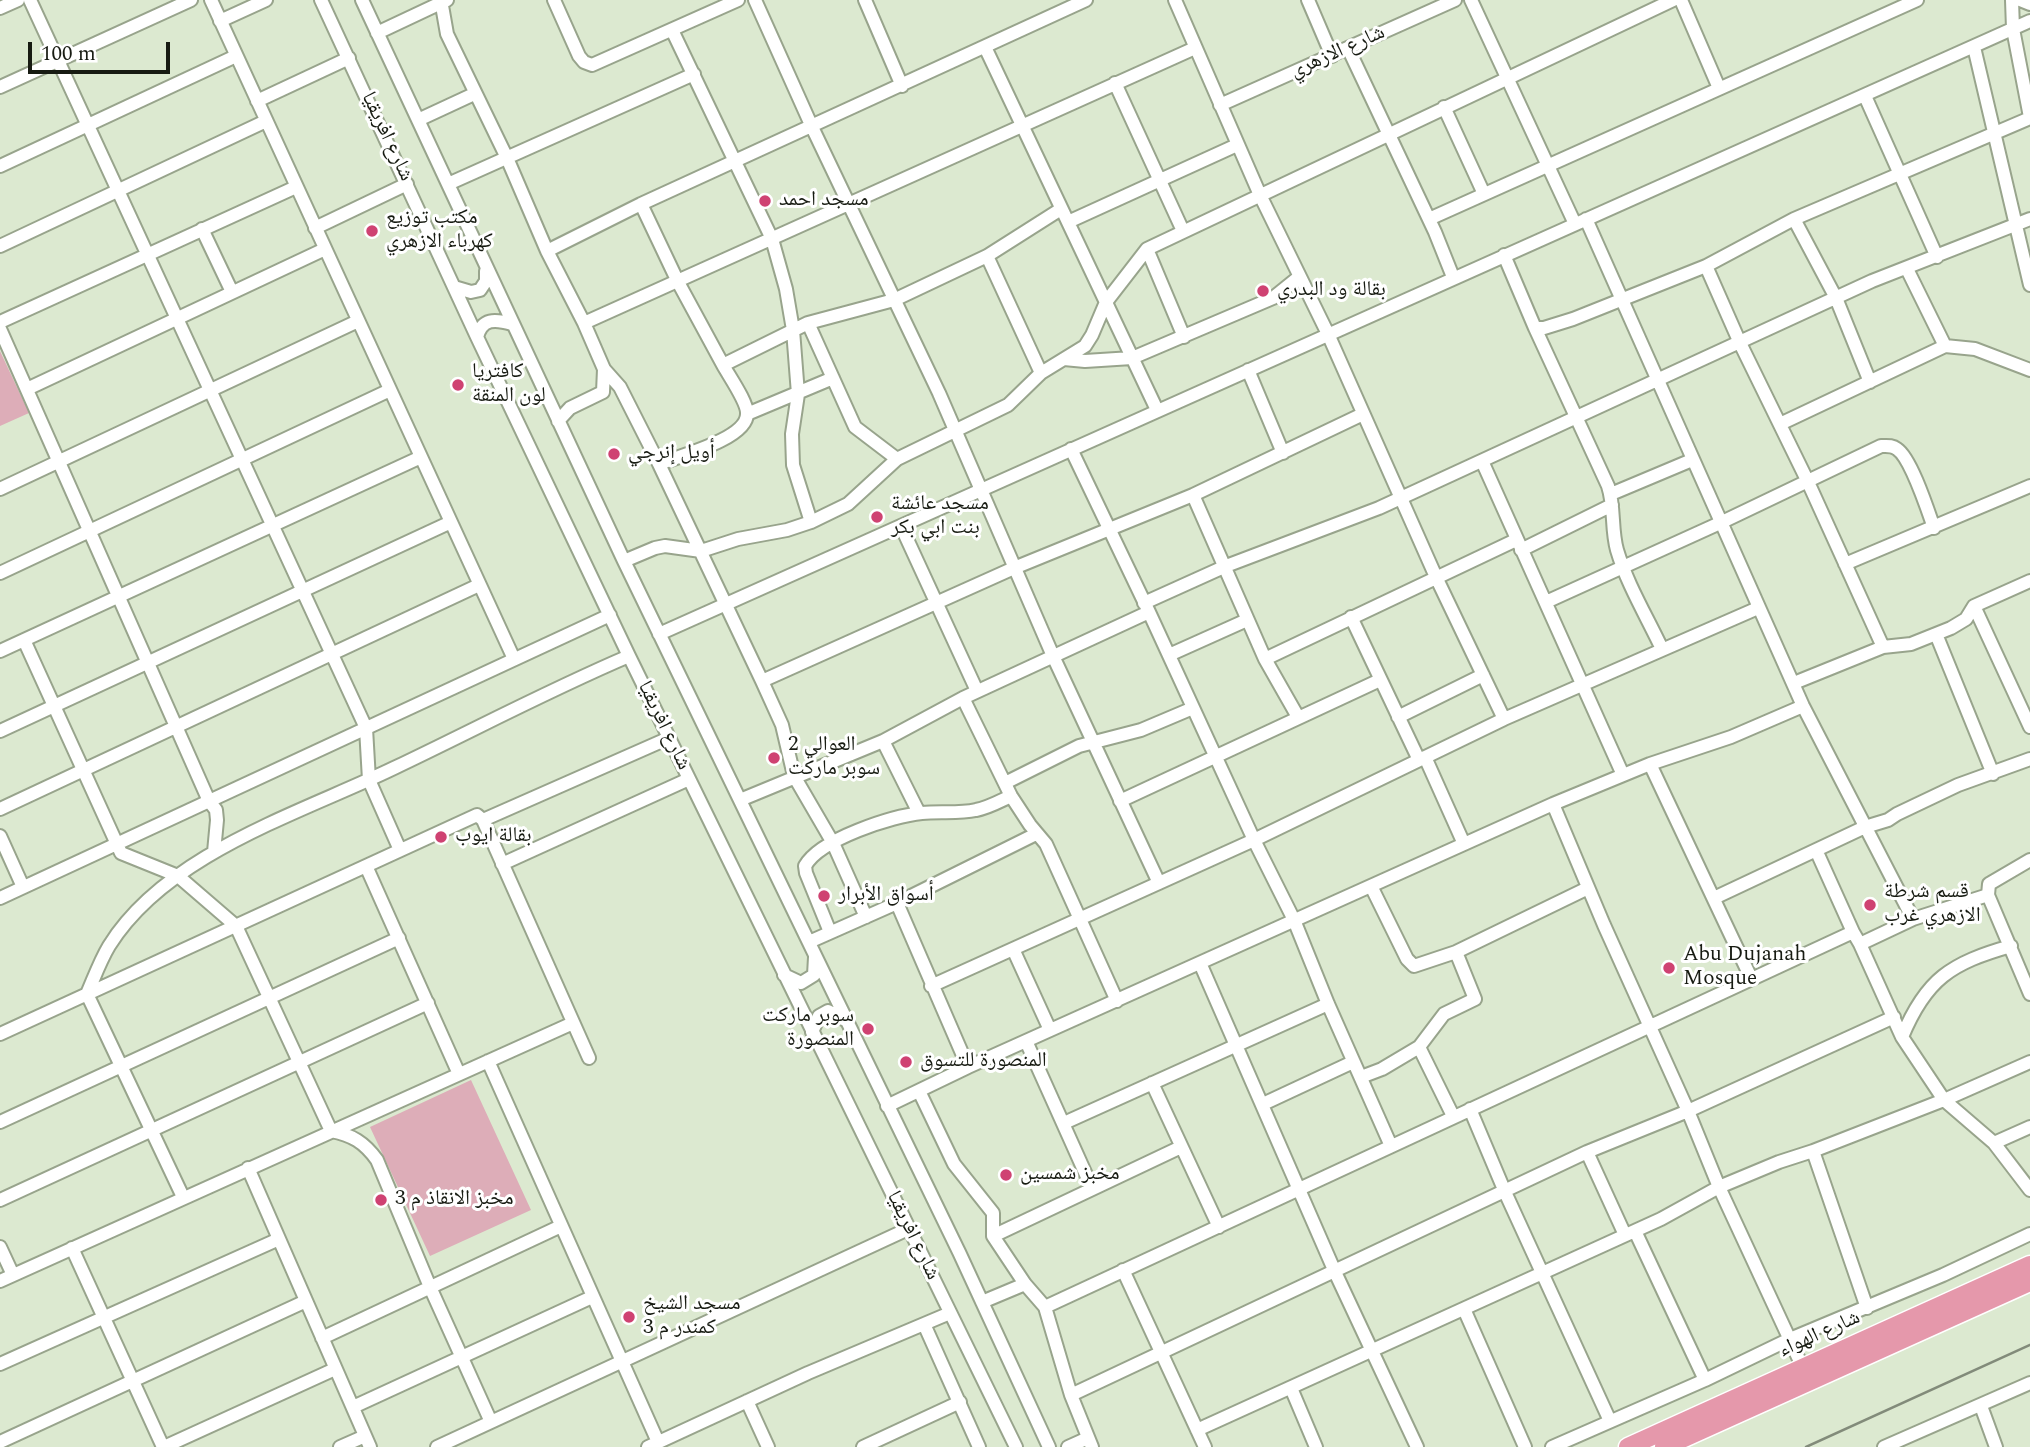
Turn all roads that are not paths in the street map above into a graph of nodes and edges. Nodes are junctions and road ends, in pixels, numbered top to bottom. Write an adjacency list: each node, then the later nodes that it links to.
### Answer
1 (18, 0): 24 (street)
2 (30, 0): 37 (street)
3 (191, 0): 37 (street)
4 (211, 0): 25 (street)
5 (266, 0): 25 (street)
6 (321, 0): 36 (street, شارع افريقيا)
7 (362, 0): 29 (street, شارع افريقيا)
8 (554, 0): 28 (street)
9 (738, 0): 28 (street)
10 (755, 0): 54 (street)
11 (865, 0): 41 (street)
12 (1175, 0): 32 (street)
13 (1308, 0): 35 (street)
14 (1455, 0): 33 (street, شارع الازهري)
15 (1471, 0): 39 (street)
16 (1673, 0): 39 (street)
17 (1681, 0): 43 (street)
18 (1917, 0): 43 (street)
19 (2012, 0): 27 (street)
20 (2020, 0): 23 (street)
21 (444, 1): 29 (street); 44 (street)
22 (1081, 1): 30 (street)
23 (2030, 4)
24 (0, 8)
25 (220, 21): 34 (street)
26 (2030, 21): 27 (street)
27 (2013, 29): 31 (street); 49 (street)
28 (672, 30): 38 (street)
29 (377, 33): 50 (street, شارع افريقيا)
30 (985, 47): 41 (street); 53 (street)
31 (1974, 47): 45 (street); 55 (street)
32 (1195, 48): 40 (street); 47 (street)
33 (1348, 48): 35 (street, شارع الازهري); 56 (street)
34 (236, 56): 46 (street); 52 (street)
35 (1332, 56): 47 (street, شارع الازهري)
36 (349, 58): 46 (street); 64 (street, شارع افريقيا)
37 (58, 61): 42 (street); 52 (street)
38 (694, 74): 58 (street); 59 (street)
39 (1507, 78): 48 (street); 60 (street)
40 (1115, 83): 53 (street); 63 (street)
41 (902, 86): 54 (street)
42 (0, 87)
43 (1719, 88): 60 (street)
44 (474, 94): 50 (street); 58 (street)
45 (1865, 96): 62 (street); 76 (street)
46 (257, 101): 51 (street)
47 (1220, 105): 57 (street)
48 (1444, 107): 56 (street); 68 (street)
49 (2030, 117): 55 (street)
50 (418, 120): 65 (street, شارع افريقيا)
51 (266, 121): 66 (street); 67 (street)
52 (87, 124): 61 (street); 67 (street)
53 (1022, 126): 70 (street); 72 (street)
54 (813, 127): 59 (street); 70 (street)
55 (1995, 133): 62 (street); 78 (street)
56 (1389, 134): 69 (street); 73 (street)
57 (1237, 145): 63 (street); 69 (street)
58 (506, 158): 65 (street); 86 (street)
59 (736, 160): 71 (street); 82 (street)
60 (1549, 165): 68 (street); 76 (street)
61 (0, 166)
62 (1899, 175): 74 (street); 90 (street)
63 (1159, 180): 77 (street); 81 (street)
64 (407, 184): 79 (street); 98 (street, شارع افريقيا)
65 (448, 184): 93 (street, شارع افريقيا)
66 (296, 187): 79 (street); 80 (street)
67 (118, 191): 83 (street); 87 (street)
68 (1484, 194): 73 (street)
69 (1260, 195): 81 (street); 94 (street)
70 (850, 203): 82 (street); 102 (street)
71 (641, 205): 86 (street); 96 (street)
72 (1061, 209): 77 (street); 89 (street)
73 (1429, 219): 95 (street)
74 (1794, 219): 91 (street); 100 (street)
75 (2030, 219): 78 (street)
76 (1580, 221): 88 (street); 101 (street)
77 (1068, 222): 103 (street)
78 (2016, 225): 90 (street); 97 (street)
79 (315, 228): 84 (street)
80 (202, 229): 87 (street); 99 (street)
81 (1183, 231): 85 (street)
82 (772, 239): 96 (street); 112 (street)
83 (0, 246)
84 (325, 248): 99 (street); 105 (street)
85 (1147, 248): 103 (street); 115 (street)
86 (547, 251): 107 (street)
87 (147, 254): 104 (street); 106 (street)
88 (1504, 255): 95 (street); 110 (street)
89 (987, 256): 102 (street); 124 (street)
90 (1937, 257): 92 (street)
91 (1706, 265): 101 (street); 116 (street)
92 (1907, 269): 100 (street); 117 (street)
93 (486, 270): 98 (street); 109 (street, شارع افريقيا)
94 (1299, 277): 113 (street); 115 (street)
95 (1453, 277): 113 (street)
96 (678, 282): 107 (street); 120 (street)
97 (2030, 285)
98 (454, 287): 114 (street, شارع افريقيا)
99 (232, 292): 104 (street)
100 (1836, 298): 116 (street); 127 (street)
101 (1624, 299): 110 (street); 126 (street)
102 (894, 300): 108 (street); 138 (street)
103 (1105, 302): 118 (street); 119 (street)
104 (177, 318): 128 (street); 130 (street)
105 (358, 321): 129 (street); 130 (street)
106 (0, 322)
107 (584, 323): 121 (street)
108 (808, 323): 112 (street); 125 (street)
109 (512, 324): 114 (street); 136 (street, شارع افريقيا)
110 (1535, 328): 135 (street)
111 (0, 329): 128 (street)
112 (793, 330): 120 (street); 131 (street)
113 (1328, 334): 122 (street); 134 (street)
114 (477, 337): 182 (street, شارع افريقيا)
115 (1184, 337): 118 (street)
116 (1740, 343): 126 (street); 137 (street)
117 (1945, 346): 123 (street); 127 (street)
118 (1132, 358): 119 (street); 132 (street)
119 (1064, 359): 124 (street)
120 (723, 365): 133 (street)
121 (604, 369): 136 (street); 147 (street)
122 (1248, 370): 132 (street); 140 (street)
123 (2030, 370)
124 (1041, 373): 138 (street)
125 (833, 379): 131 (street); 143 (street)
126 (1657, 379): 135 (street); 144 (street)
127 (1870, 382): 137 (street)
128 (27, 389): 146 (street)
129 (390, 390): 141 (street); 142 (street)
130 (211, 392): 142 (street); 146 (street)
131 (798, 394): 133 (street); 156 (street)
132 (1157, 410): 139 (street)
133 (747, 414): 147 (street)
134 (1363, 414): 140 (street); 153 (street)
135 (1577, 415): 145 (street); 154 (street)
136 (558, 421): 165 (street, شارع افريقيا)
137 (1780, 424): 148 (street)
138 (955, 433): 143 (street); 151 (street)
139 (1071, 449): 151 (street); 161 (street)
140 (1283, 453): 152 (street)
141 (421, 457): 155 (street); 158 (street)
142 (242, 459): 158 (street); 162 (street)
143 (897, 459): 156 (street)
144 (1692, 460): 154 (street); 157 (street)
145 (1482, 461): 153 (street); 163 (street)
146 (59, 462): 150 (street); 162 (street)
147 (659, 464): 164 (street)
148 (1808, 482): 157 (street); 160 (street); 166 (street)
149 (2030, 486): 160 (street)
150 (0, 489)
151 (980, 490): 159 (street); 169 (street)
152 (1193, 495): 161 (street); 167 (street)
153 (1402, 497): 167 (street); 171 (street)
154 (1611, 499): 163 (street); 168 (street)
155 (451, 522): 173 (street); 174 (street)
156 (811, 522): 164 (street)
157 (1720, 523): 168 (street); 181 (street)
158 (272, 525): 174 (street); 175 (street)
159 (901, 526): 177 (street); 178 (street)
160 (1934, 527): 166 (street)
161 (1109, 529): 169 (street); 180 (street)
162 (89, 531): 170 (street); 175 (street)
163 (1518, 545): 171 (street); 176 (street)
164 (701, 551): 165 (street); 178 (street)
165 (624, 561): 185 (street, شارع افريقيا)
166 (1845, 564): 188 (street)
167 (1226, 566): 180 (street); 184 (street)
168 (1622, 567): 176 (street); 189 (street)
169 (1014, 568): 177 (street); 194 (street)
170 (0, 573)
171 (1436, 578): 183 (street); 198 (street)
172 (2030, 582): 179 (street)
173 (479, 585): 191 (street); 195 (street)
174 (302, 591): 191 (street); 197 (street)
175 (118, 596): 187 (street); 197 (street)
176 (1546, 602): 202 (street)
177 (936, 603): 200 (street); 203 (street)
178 (724, 605): 185 (street); 200 (street)
179 (1974, 606): 186 (street); 212 (street)
180 (1147, 607): 192 (street); 194 (street)
181 (1758, 608): 189 (street); 201 (street)
182 (610, 615): 193 (street, شارع افريقيا); 195 (street)
183 (1351, 617): 196 (street); 199 (street)
184 (1247, 620): 192 (street); 196 (street)
185 (659, 634): 230 (street, شارع افريقيا)
186 (1936, 634): 188 (street); 223 (street)
187 (24, 640): 190 (street); 205 (street)
188 (1883, 646): 201 (street)
189 (1662, 649): 202 (street)
190 (0, 651)
191 (331, 654): 211 (street); 213 (street)
192 (1169, 655): 207 (street)
193 (629, 656): 215 (street, شارع افريقيا); 227 (street)
194 (1053, 656): 203 (street); 217 (street)
195 (514, 659): 213 (street)
196 (1265, 659): 209 (street)
197 (148, 662): 205 (street); 211 (street)
198 (1483, 675): 208 (street); 210 (street)
199 (1380, 680): 208 (street); 209 (street)
200 (762, 681): 225 (street)
201 (1794, 683): 206 (street)
202 (1582, 686): 210 (street); 224 (street)
203 (977, 691): 204 (street)
204 (963, 698): 216 (street); 228 (street)
205 (53, 705): 214 (street); 222 (street)
206 (1803, 706): 221 (street); 237 (street)
207 (1193, 708): 217 (street); 218 (street)
208 (1398, 717): 219 (street)
209 (1298, 718): 218 (street)
210 (1503, 719): 219 (street)
211 (177, 727): 222 (street); 231 (street)
212 (2030, 727)
213 (366, 728): 227 (street); 231 (street)
214 (0, 731)
215 (669, 738): 226 (street, شارع افريقيا); 236 (street)
216 (883, 741): 225 (street); 235 (street)
217 (1093, 742): 228 (street); 232 (street)
218 (1216, 757): 232 (street); 240 (street)
219 (1422, 759): 240 (street); 243 (street)
220 (2030, 759): 223 (street)
221 (1650, 764): 224 (street); 257 (street)
222 (84, 770): 234 (street); 241 (street)
223 (1993, 774): 237 (street)
224 (1623, 775): 233 (street)
225 (794, 776): 230 (street); 242 (street)
226 (689, 779): 248 (street); 276 (street, شارع افريقيا)
227 (369, 780): 244 (street); 246 (street)
228 (1005, 783): 229 (street)
229 (1011, 796): 235 (street); 238 (street)
230 (740, 800): 267 (street, شارع افريقيا)
231 (209, 801): 241 (street); 246 (street)
232 (1120, 801): 251 (street)
233 (1553, 804): 243 (street); 254 (street)
234 (0, 809)
235 (919, 813): 242 (street)
236 (484, 820): 244 (street); 248 (street)
237 (1865, 827): 245 (street); 261 (street)
238 (1037, 834): 258 (street); 260 (street)
239 (0, 836): 253 (street)
240 (1254, 840): 251 (street); 262 (street)
241 (118, 843): 250 (street); 253 (street)
242 (833, 843): 259 (street); 264 (street)
243 (1464, 844): 252 (street)
244 (400, 850): 249 (street)
245 (1816, 850): 257 (street); 265 (street)
246 (214, 852): 250 (street)
247 (2030, 860): 255 (street)
248 (502, 863): 287 (street)
249 (366, 866): 263 (street); 266 (street)
250 (178, 876): 263 (street); 279 (street)
251 (1159, 883): 260 (street)
252 (1371, 886): 262 (street); 271 (street)
253 (23, 887): 256 (street)
254 (1588, 888): 271 (street); 288 (street)
255 (1988, 895): 261 (street); 269 (street)
256 (0, 898)
257 (1714, 898): 277 (street)
258 (897, 904): 259 (street); 278 (street)
259 (866, 917): 264 (street)
260 (1079, 918): 270 (street); 282 (street)
261 (1913, 919): 268 (street)
262 (1294, 920): 275 (street); 284 (street)
263 (236, 926): 279 (street); 281 (street)
264 (830, 932): 267 (street)
265 (1853, 932): 268 (street); 277 (street)
266 (399, 938): 281 (street); 283 (street)
267 (809, 942): 272 (street, شارع افريقيا)
268 (1860, 944): 285 (street)
269 (2011, 946): 274 (street); 292 (street)
270 (1013, 949): 278 (street); 289 (street)
271 (1457, 952): 295 (street)
272 (815, 956): 276 (street); 286 (street, شارع افريقيا)
273 (2030, 956): 274 (street)
274 (2017, 961): 280 (street)
275 (1200, 963): 282 (street); 294 (street)
276 (784, 975): 290 (street, شارع افريقيا)
277 (1751, 978): 288 (street)
278 (931, 986): 302 (street)
279 (87, 994): 291 (street); 301 (street)
280 (2030, 994)
281 (269, 999): 300 (street); 301 (street)
282 (1117, 1001): 289 (street)
283 (428, 1003): 300 (street); 303 (street)
284 (1328, 1004): 294 (street); 298 (street)
285 (1894, 1017): 292 (street); 311 (street)
286 (847, 1021): 290 (street); 309 (street, شارع افريقيا)
287 (573, 1023): 296 (street); 297 (street)
288 (1649, 1026): 310 (street); 311 (street)
289 (1050, 1030): 293 (street)
290 (812, 1032): 333 (street, شارع افريقيا)
291 (0, 1034)
292 (1902, 1037): 307 (street)
293 (1026, 1041): 302 (street); 314 (street)
294 (1235, 1045): 305 (street); 308 (street)
295 (1419, 1048): 304 (street); 312 (street)
296 (589, 1058)
297 (488, 1061): 303 (street); 331 (street)
298 (1353, 1062): 304 (street); 308 (street)
299 (2030, 1062): 307 (street)
300 (298, 1063): 316 (street); 317 (street)
301 (121, 1067): 313 (street); 316 (street)
302 (968, 1067): 306 (street)
303 (459, 1074): 317 (street)
304 (1361, 1077): 319 (street)
305 (1152, 1083): 314 (street); 320 (street)
306 (919, 1091): 309 (street); 336 (street)
307 (1944, 1100): 318 (street); 321 (street)
308 (1263, 1104): 326 (street)
309 (887, 1106): 351 (street, شارع افريقيا)
310 (1470, 1109): 312 (street); 328 (street)
311 (1688, 1111): 322 (street); 324 (street)
312 (1453, 1116): 319 (street)
313 (0, 1122)
314 (1064, 1123): 325 (street)
315 (2030, 1127): 318 (street)
316 (151, 1130): 329 (street); 330 (street)
317 (331, 1131): 323 (street); 348 (street)
318 (1994, 1143): 327 (street)
319 (1391, 1146): 326 (street)
320 (1181, 1147): 325 (street); 332 (street)
321 (1813, 1151): 324 (street); 353 (street)
322 (1587, 1152): 328 (street); 334 (street)
323 (248, 1168): 329 (street); 337 (street)
324 (1719, 1187): 334 (street); 359 (street)
325 (1092, 1188): 336 (street)
326 (1300, 1190): 332 (street); 342 (street)
327 (2030, 1190)
328 (1505, 1192): 342 (street); 343 (street)
329 (183, 1197): 339 (street)
330 (0, 1200)
331 (561, 1226): 348 (street); 349 (street)
332 (1219, 1227): 341 (street)
333 (908, 1229): 355 (street, شارع افريقيا); 363 (street)
334 (1630, 1233): 343 (street); 367 (street)
335 (2030, 1234): 353 (street)
336 (993, 1236): 347 (street)
337 (279, 1239): 350 (street); 356 (street)
338 (0, 1247): 344 (street)
339 (72, 1248): 344 (street); 356 (street)
340 (2030, 1265): 365 (highway, شارع الهواء)
341 (1123, 1270): 352 (street); 360 (street)
342 (1335, 1272): 360 (street); 361 (street)
343 (1542, 1273): 354 (street); 377 (street)
344 (13, 1275): 345 (street)
345 (0, 1281)
346 (2030, 1282): 398 (highway, شارع الهواء)
347 (1025, 1284): 351 (street); 352 (street)
348 (430, 1287): 358 (street); 362 (street)
349 (592, 1297): 362 (street); 363 (street)
350 (306, 1301): 358 (street); 368 (street)
351 (982, 1302): 390 (street, شارع افريقيا)
352 (1045, 1307): 371 (street)
353 (1867, 1308): 359 (street)
354 (1464, 1309): 361 (street); 395 (street)
355 (950, 1313): 357 (street); 389 (street, شارع افريقيا)
356 (104, 1316): 364 (street); 368 (street)
357 (924, 1324): 372 (street); 373 (street)
358 (322, 1338): 366 (street)
359 (1790, 1339): 365 (street); 367 (street)
360 (1161, 1351): 371 (street); 378 (street)
361 (1371, 1351): 370 (street); 394 (street)
362 (462, 1357): 375 (street); 376 (street)
363 (621, 1362): 376 (street); 382 (street)
364 (0, 1364)
365 (1802, 1368): 397 (highway, شارع الهواء)
366 (335, 1369): 375 (street); 383 (street)
367 (1705, 1380): 377 (street)
368 (133, 1382): 379 (street); 383 (street)
369 (2030, 1383): 374 (street)
370 (1291, 1388): 378 (street); 393 (street)
371 (1072, 1395): 381 (street)
372 (747, 1401): 382 (street); 386 (street)
373 (960, 1402): 387 (street); 388 (street)
374 (1981, 1406): 399 (street); 400 (street)
375 (353, 1407): 380 (street)
376 (491, 1422): 385 (street)
377 (1610, 1422): 396 (street)
378 (1198, 1430): 392 (street)
379 (0, 1442)
380 (368, 1442): 384 (street)
381 (1090, 1442): 391 (street)
382 (653, 1445)
383 (164, 1447)
384 (340, 1447)
385 (437, 1447)
386 (768, 1447)
387 (863, 1447)
388 (979, 1447)
389 (1016, 1447)
390 (1049, 1447)
391 (1068, 1447)
392 (1205, 1447)
393 (1316, 1447)
394 (1418, 1447)
395 (1525, 1447)
396 (1552, 1447)
397 (1628, 1447)
398 (1664, 1447)
399 (1884, 1447)
400 (1996, 1447)

